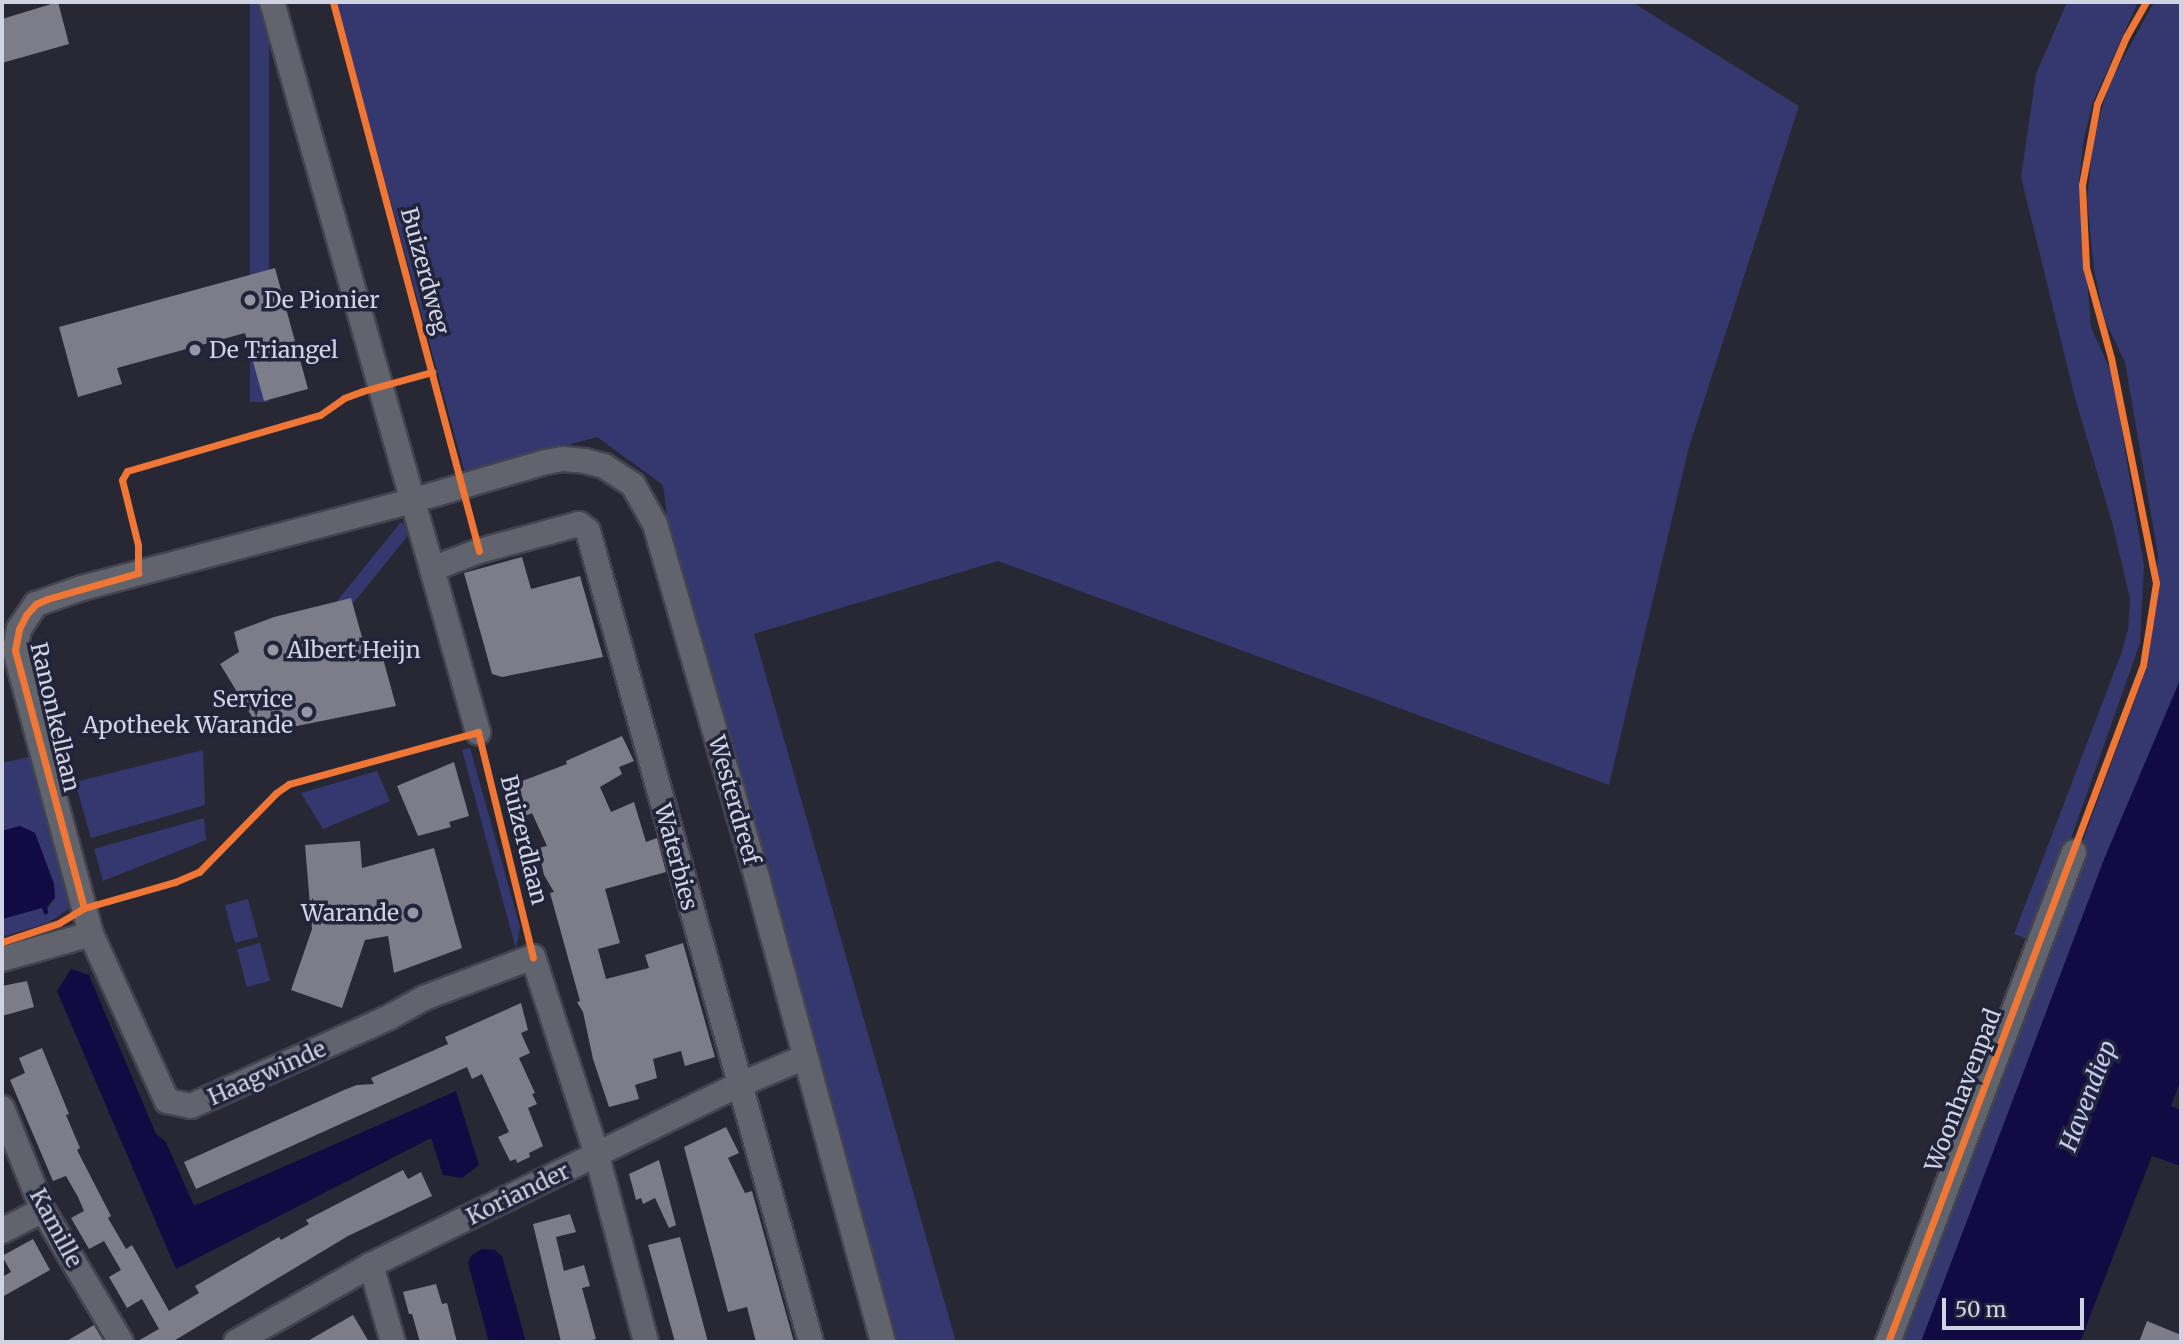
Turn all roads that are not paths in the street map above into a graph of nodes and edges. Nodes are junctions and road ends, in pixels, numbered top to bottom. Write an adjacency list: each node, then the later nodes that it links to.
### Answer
1 (272, 2): 2 (street)
2 (415, 500): 3 (street); 6 (street, Ranonkellaan); 8 (street, Westerdreef)
3 (432, 569): 4 (street); 9 (street, Waterbies)
4 (478, 732)
5 (2074, 852): 21 (street, Woonhavenpad)
6 (91, 934): 7 (street); 11 (street, Haagwinde)
7 (2, 959)
8 (805, 1057): 9 (street, Koriander); 20 (street, Westerdreef)
9 (739, 1085): 11 (street, Koriander); 19 (street, Waterbies)
10 (3, 1115): 12 (street, Kamille)
11 (597, 1155): 14 (street, Koriander); 18 (street)
12 (43, 1210): 13 (street); 15 (street, Kamille)
13 (2, 1231)
14 (371, 1265): 16 (street, Koriander); 17 (street)
15 (121, 1342)
16 (236, 1342)
17 (393, 1342)
18 (646, 1342)
19 (811, 1342)
20 (883, 1342)
21 (1888, 1342)

